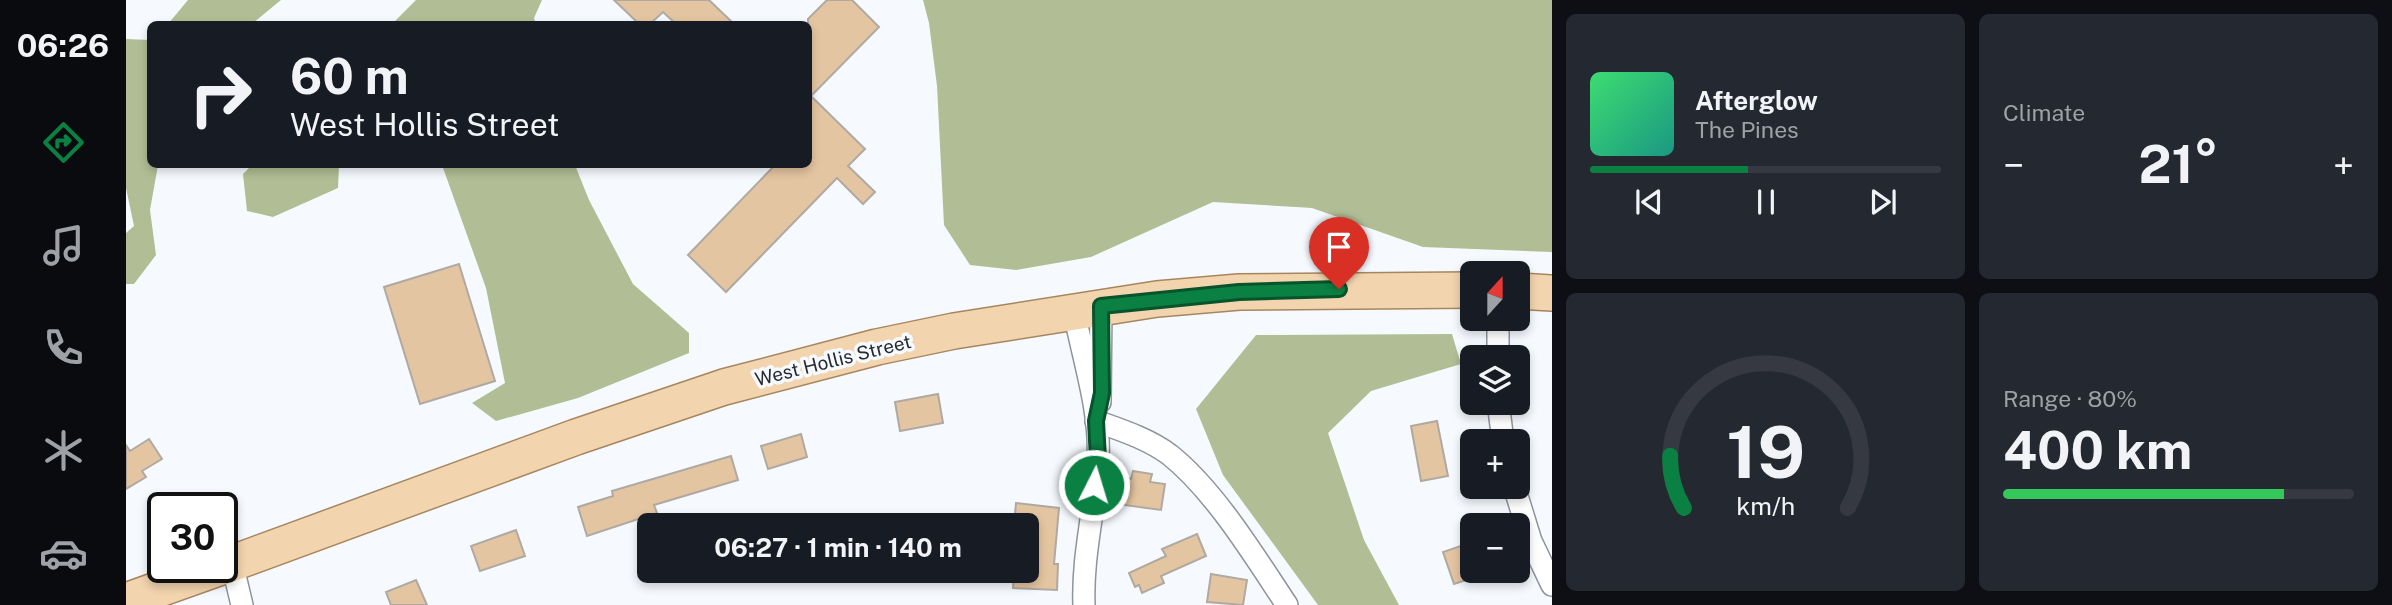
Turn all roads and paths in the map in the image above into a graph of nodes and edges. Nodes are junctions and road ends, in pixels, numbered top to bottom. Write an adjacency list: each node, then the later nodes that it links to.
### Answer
1 (1460, 290): 4 (main road, West Hollis Street)
2 (1530, 292): 3 (main road)
3 (1552, 293)
4 (1088, 308): 5 (street); 7 (main road, West Hollis Street)
5 (1096, 421): 13 (street); 14 (street)
6 (1518, 499): 10 (street)
7 (238, 561)
8 (177, 583): 11 (main road, West Hollis Street)
9 (232, 583): 12 (street)
10 (1552, 585)
11 (126, 601)
12 (242, 605)
13 (1084, 605)
14 (1287, 605)

